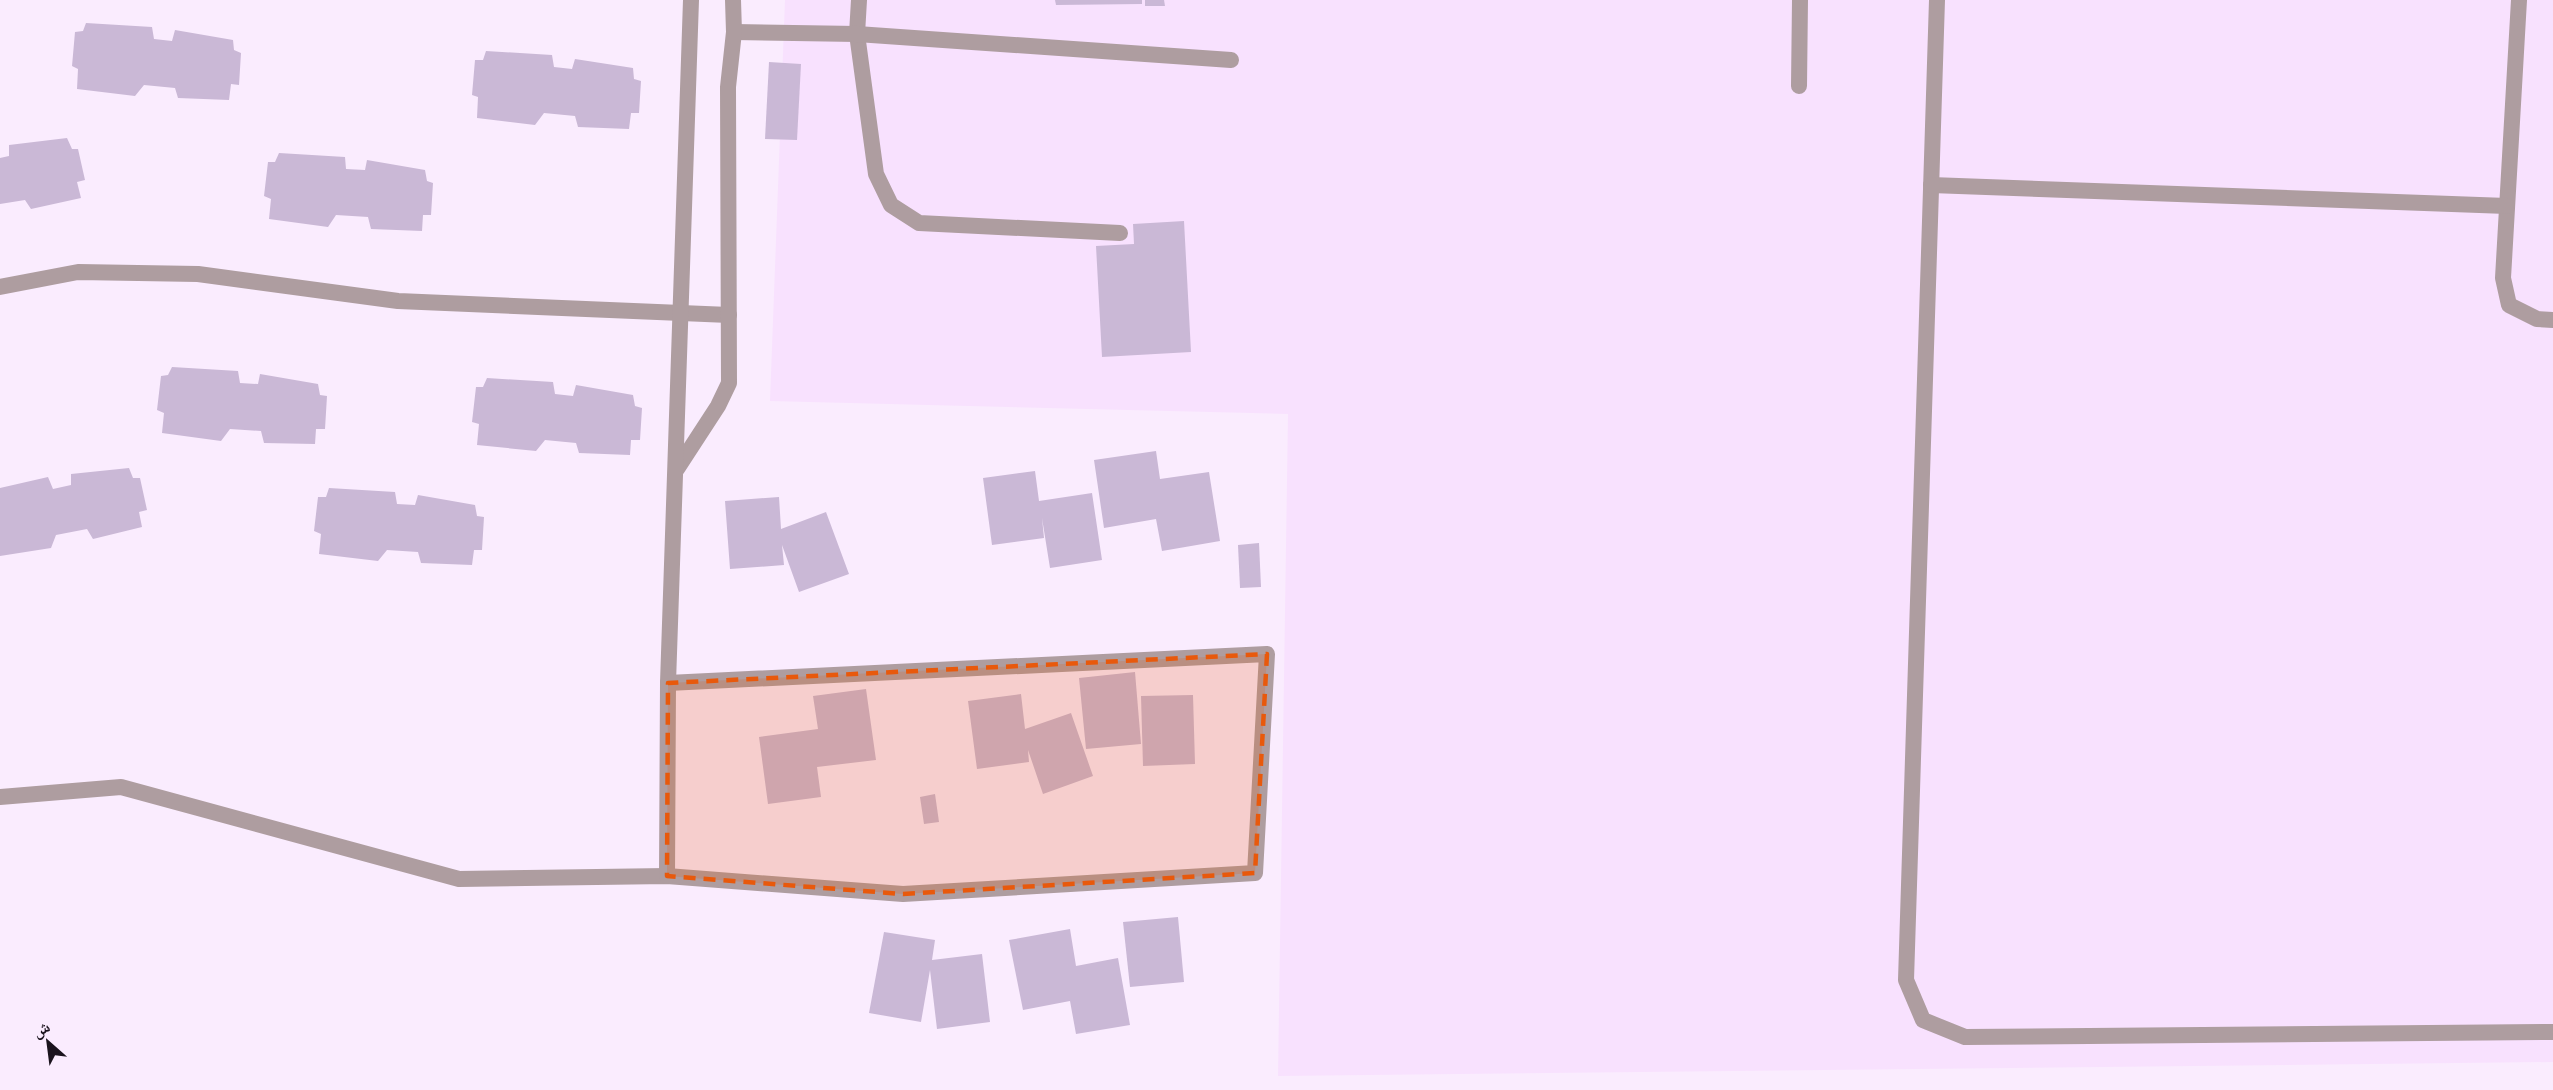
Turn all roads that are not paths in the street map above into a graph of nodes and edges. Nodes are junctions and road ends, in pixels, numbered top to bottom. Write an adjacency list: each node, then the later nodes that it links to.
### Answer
1 (691, 0): 15 (street)
2 (733, 0): 7 (street)
3 (859, 0): 8 (street)
4 (1800, 0): 10 (street)
5 (1937, 0): 11 (street)
6 (2519, 0): 12 (street)
7 (734, 32): 8 (street); 16 (street)
8 (857, 34): 9 (street); 13 (street)
9 (1231, 60)
10 (1799, 86)
11 (1931, 185): 12 (street); 22 (street)
12 (2507, 206): 17 (street)
13 (1120, 233)
14 (0, 287): 15 (street)
15 (682, 313): 16 (street); 18 (street)
16 (729, 315): 18 (street)
17 (2553, 320)
18 (677, 470): 19 (street)
19 (668, 683): 21 (street); 21 (street)
20 (0, 797): 21 (street)
21 (667, 876)
22 (2553, 1032)

